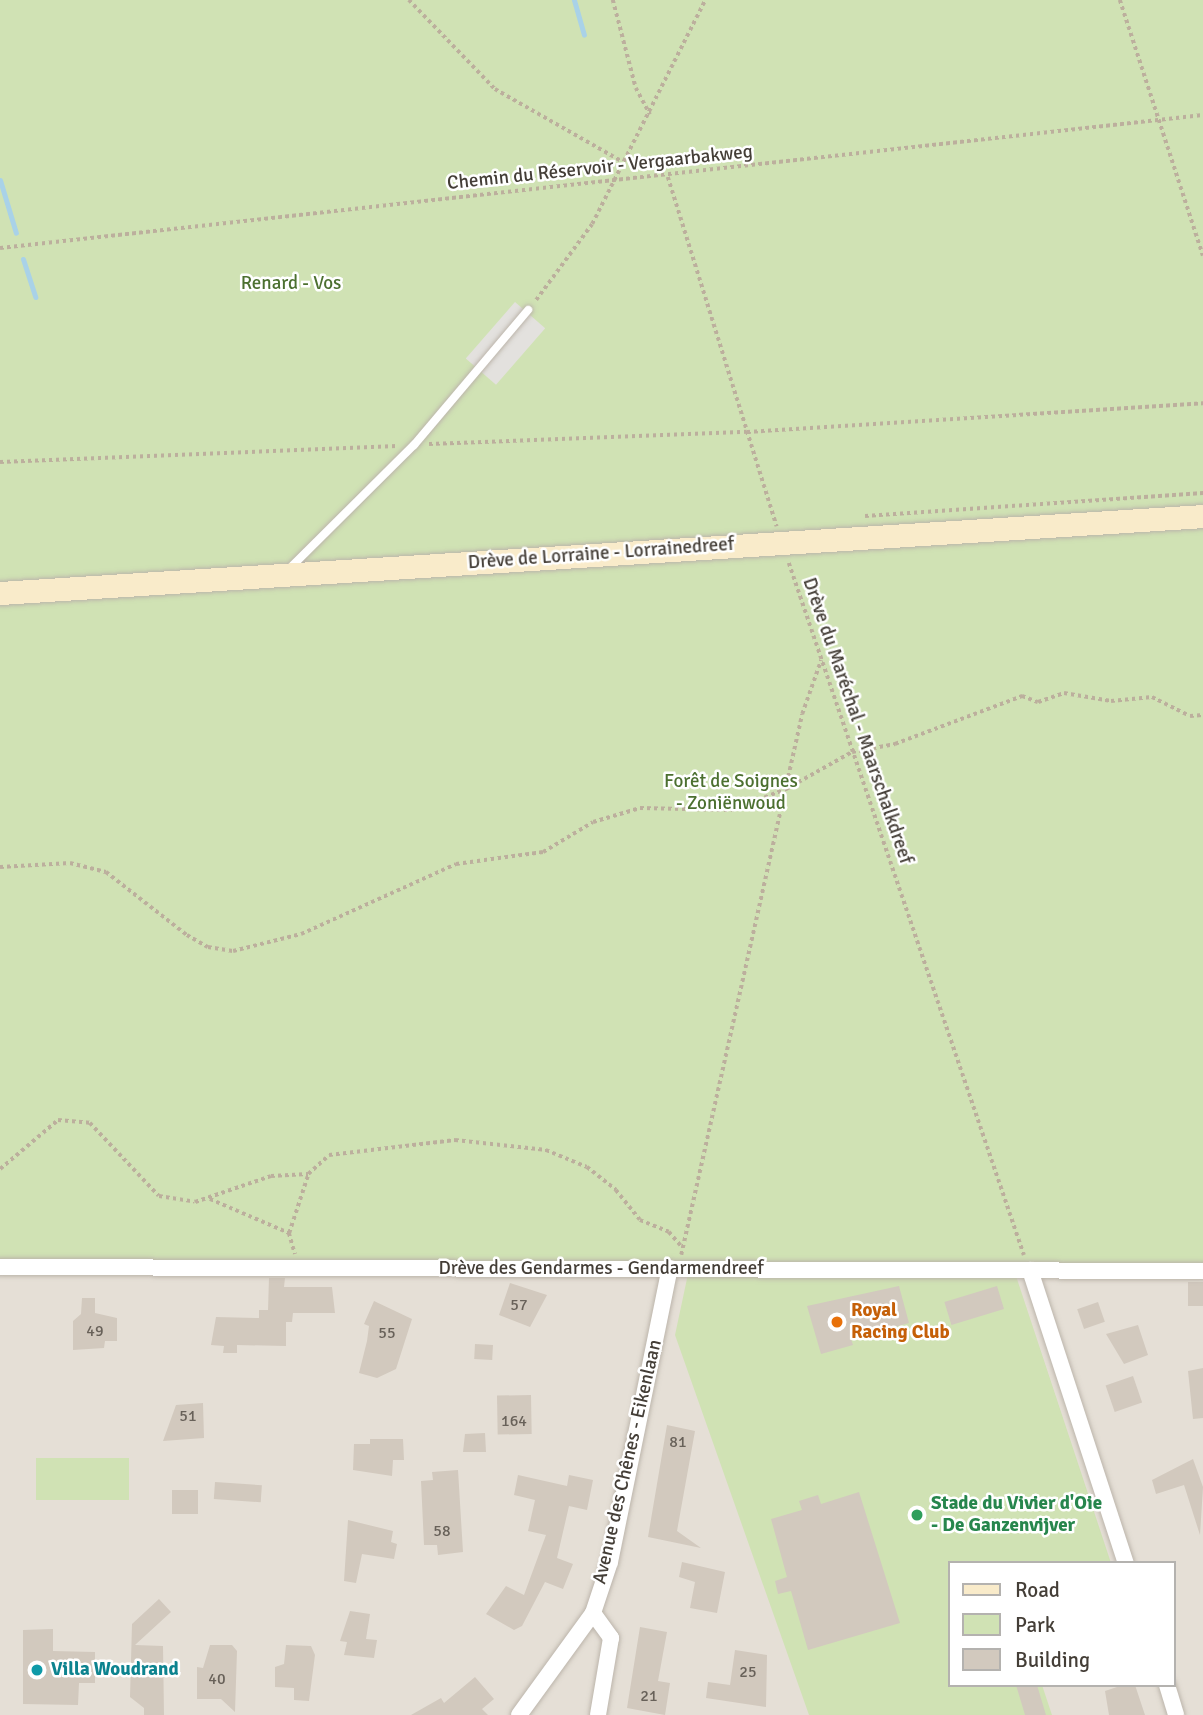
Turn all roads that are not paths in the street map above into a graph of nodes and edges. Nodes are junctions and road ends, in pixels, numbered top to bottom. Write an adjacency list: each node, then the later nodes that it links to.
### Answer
1 (528, 310): 3 (lane)
2 (1203, 516): 3 (main road, Drève de Lorraine - Lorrainedreef)
3 (284, 574): 4 (main road, Drève de Lorraine - Lorrainedreef)
4 (0, 593)
5 (0, 1266): 6 (street, Drève des Gendarmes - Gendarmendreef)
6 (674, 1268): 7 (street, Drève des Gendarmes - Gendarmendreef); 10 (street, Avenue des Chênes - Eikenlaan)
7 (1030, 1270): 8 (street, Drève des Gendarmes - Gendarmendreef); 9 (street)
8 (1203, 1271)
9 (1125, 1561)
10 (593, 1613): 12 (street, Avenue des Chênes - Eikenlaan); 13 (street)
11 (1168, 1687): 14 (street)
12 (519, 1715)
13 (598, 1715)
14 (1176, 1715)

